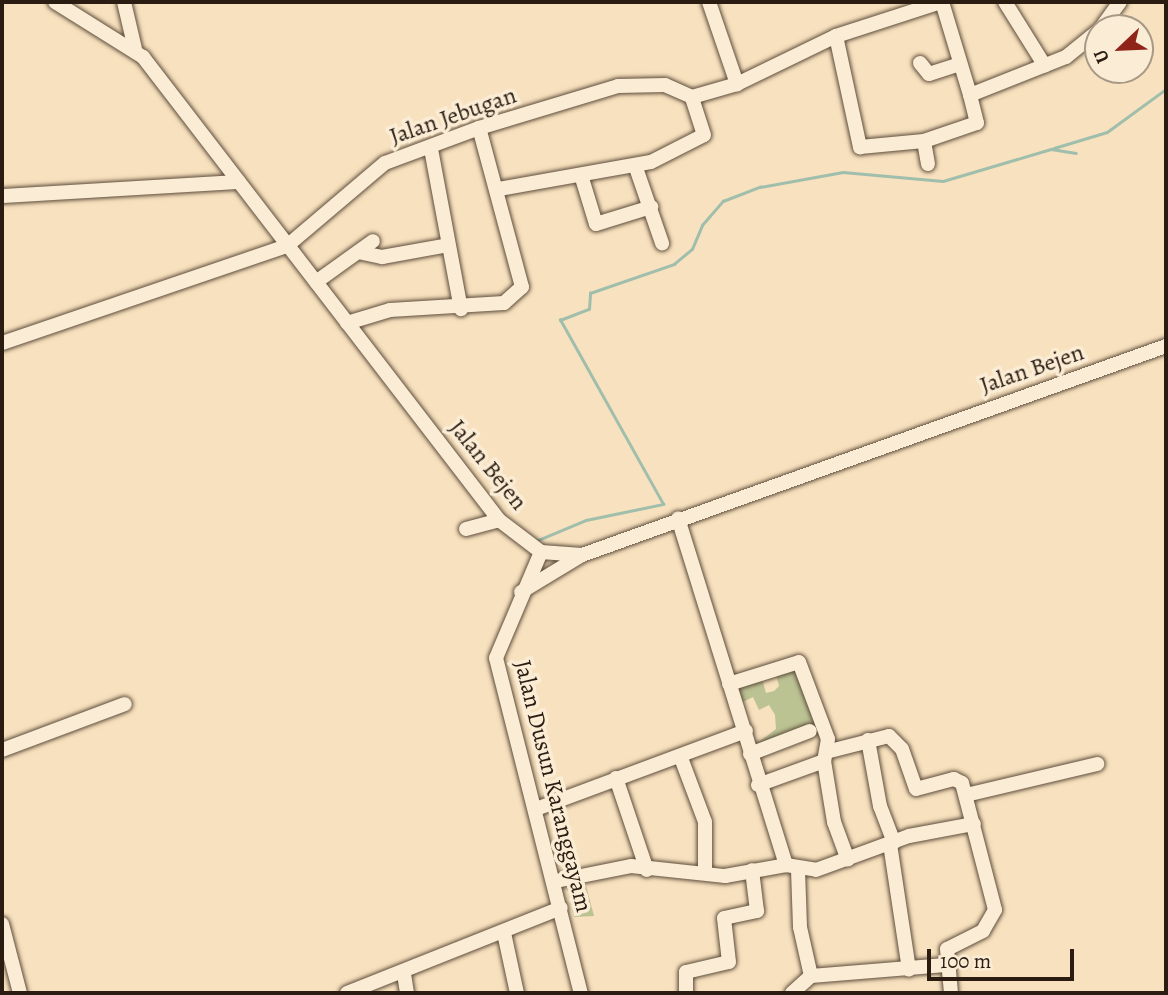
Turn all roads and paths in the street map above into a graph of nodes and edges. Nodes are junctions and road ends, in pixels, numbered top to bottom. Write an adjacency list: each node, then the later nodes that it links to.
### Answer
1 (55, 2): 8 (street, Jalan Bejen)
2 (124, 2): 8 (street)
3 (709, 2): 12 (street)
4 (941, 2): 6 (street); 10 (street)
5 (1005, 2): 11 (street)
6 (836, 36): 12 (street); 16 (street)
7 (1084, 42): 11 (street)
8 (135, 50): 21 (street, Jalan Bejen)
9 (920, 63): 10 (street)
10 (960, 64): 13 (street)
11 (1045, 66): 13 (street)
12 (737, 85): 14 (street)
13 (968, 89): 16 (street)
14 (692, 97): 15 (street, Jalan Jebugan); 19 (street)
15 (479, 128): 17 (street, Jalan Jebugan); 22 (street)
16 (924, 142): 18 (street)
17 (431, 149): 27 (street); 28 (street, Jalan Jebugan)
18 (928, 164)
19 (635, 165): 20 (street); 24 (street)
20 (582, 174): 22 (street); 24 (street)
21 (239, 182): 23 (street); 28 (street, Jalan Bejen)
22 (499, 189): 31 (street)
23 (2, 196)
24 (650, 207): 26 (street)
25 (373, 241): 29 (street)
26 (662, 243)
27 (448, 244): 29 (street); 31 (street)
28 (288, 246): 30 (street, Jalan Bejen); 33 (street, Jalan Jebugan)
29 (358, 252): 30 (street)
30 (316, 282): 32 (street, Jalan Bejen)
31 (461, 310): 32 (street)
32 (347, 323): 36 (street, Jalan Bejen)
33 (2, 343)
34 (1166, 346): 35 (street, Jalan Bejen)
35 (678, 518): 39 (street, Jalan Bejen); 41 (street)
36 (499, 520): 37 (street); 38 (street, Jalan Bejen)
37 (466, 529)
38 (541, 552): 39 (street, Jalan Bejen); 40 (street, Jalan Dusun Karanggayam)
39 (582, 555): 40 (street)
40 (520, 593): 54 (street, Jalan Dusun Karanggayam)
41 (729, 684): 43 (street); 48 (street)
42 (125, 704): 46 (street)
43 (746, 731): 47 (street); 49 (street)
44 (810, 731): 47 (street)
45 (868, 740): 48 (street); 53 (street); 56 (street)
46 (2, 750)
47 (750, 754): 52 (street)
48 (825, 757): 52 (street); 57 (street)
49 (681, 758): 51 (street); 61 (street)
50 (1097, 764): 53 (street)
51 (616, 778): 54 (street); 59 (street)
52 (758, 785): 58 (street)
53 (966, 795): 55 (street)
54 (536, 808): 62 (street, Jalan Dusun Karanggayam)
55 (974, 824): 56 (street); 66 (street)
56 (892, 843): 57 (street); 67 (street)
57 (848, 860): 58 (street)
58 (792, 868): 60 (street); 69 (street)
59 (647, 870): 61 (street); 62 (street)
60 (752, 870): 61 (street); 75 (street)
61 (705, 872)
62 (556, 881): 63 (street, Jalan Dusun Karanggayam)
63 (561, 908): 65 (street); 74 (street, Jalan Dusun Karanggayam)
64 (2, 924): 70 (street)
65 (504, 933): 68 (street); 73 (street)
66 (946, 965): 67 (street); 77 (street)
67 (909, 970): 69 (street)
68 (404, 974): 71 (street); 72 (street)
69 (811, 976): 76 (street)
70 (20, 993)
71 (347, 993)
72 (407, 993)
73 (517, 993)
74 (581, 993)
75 (686, 993)
76 (792, 993)
77 (951, 993)

